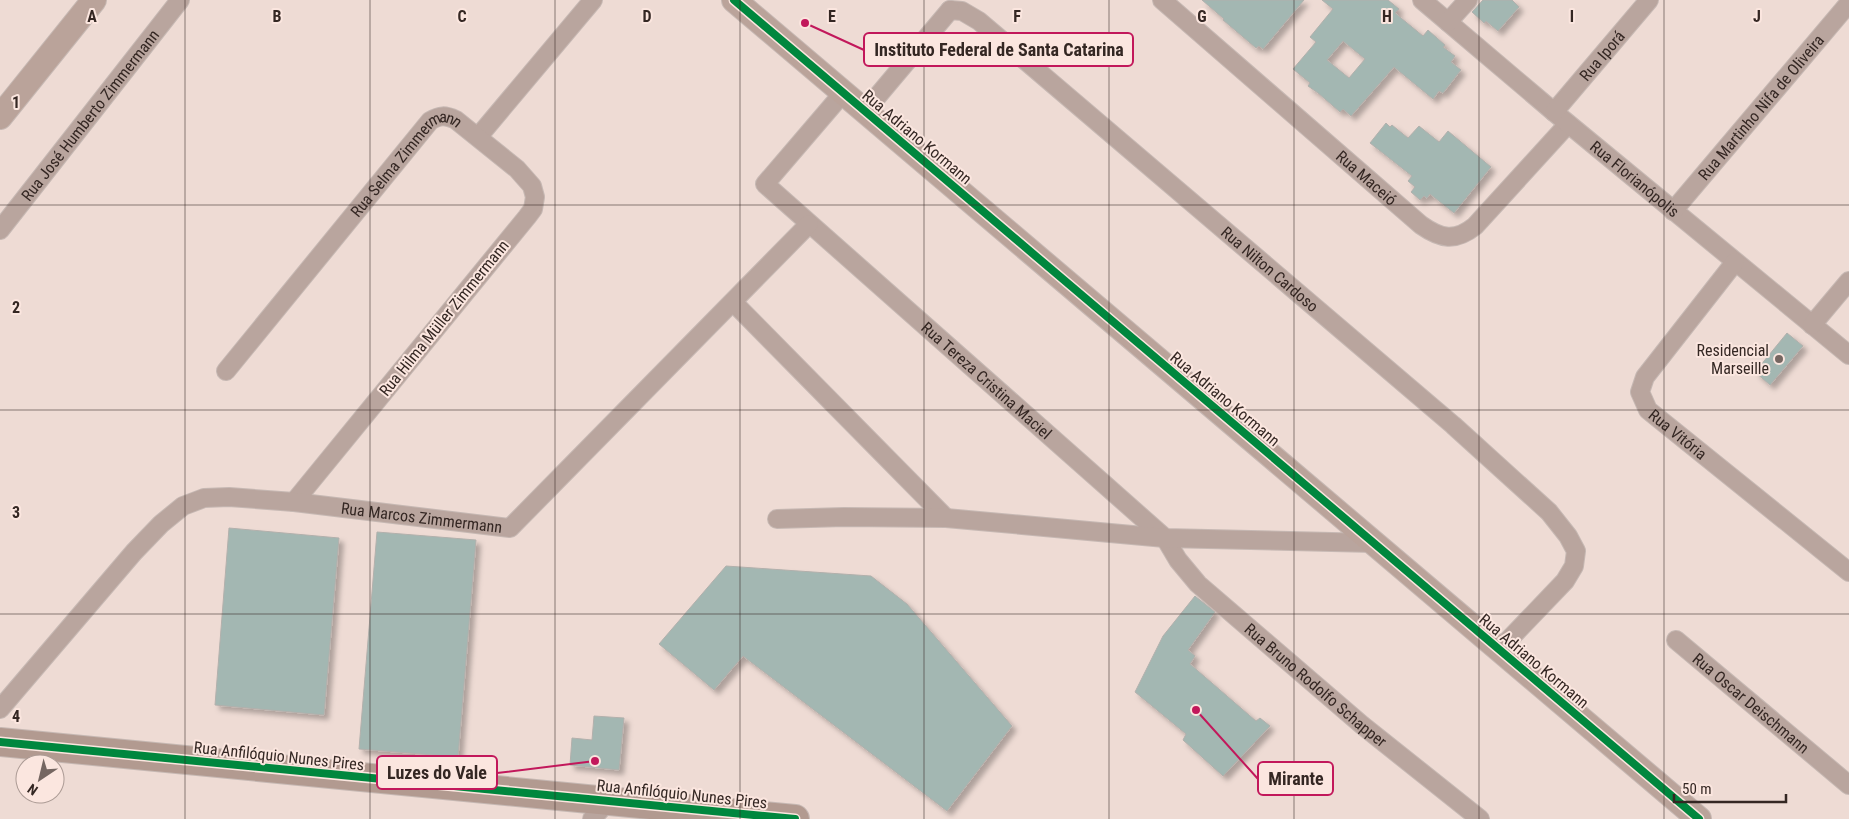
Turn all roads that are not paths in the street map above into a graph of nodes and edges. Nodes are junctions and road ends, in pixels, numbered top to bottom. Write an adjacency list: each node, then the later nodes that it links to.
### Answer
1 (94, 0): 15 (street)
2 (180, 0): 20 (street, Rua José Humberto Zimmermann)
3 (593, 0): 17 (street, Rua Selma Zimmermann)
4 (734, 0): 12 (street, Rua Adriano Kormann)
5 (1162, 0): 16 (street, Rua Maceió)
6 (1422, 0): 11 (street, Rua Florianópolis)
7 (1468, 0): 11 (street)
8 (1649, 0): 14 (street, Rua Iporá)
9 (1849, 3): 18 (street, Rua Martinho Nifa de Oliveira)
10 (946, 5): 13 (street, Rua Nilton Cardoso); 34 (street, Rua Nilton Cardoso)
11 (1448, 22): 14 (street, Rua Florianópolis)
12 (843, 92): 13 (street, Rua Adriano Kormann); 19 (street, Rua Tereza Cristina Maciel)
13 (865, 111): 31 (street, Rua Adriano Kormann)
14 (1554, 112): 16 (street, Rua Florianópolis)
15 (0, 116)
16 (1568, 124): 18 (street, Rua Florianópolis)
17 (478, 137): 26 (street, Rua Selma Zimmermann); 27 (street, Rua Hilma Müller Zimmermann)
18 (1673, 211): 21 (street, Rua Florianópolis)
19 (809, 224): 23 (street, Rua Marcos Zimmermann); 30 (street, Rua Tereza Cristina Maciel)
20 (0, 230)
21 (1735, 262): 24 (street, Rua Florianópolis); 32 (street, Rua Vitória)
22 (1849, 281): 24 (street)
23 (734, 302): 27 (street, Rua Marcos Zimmermann); 28 (street)
24 (1812, 325): 25 (street, Rua Florianópolis)
25 (1849, 355)
26 (226, 371)
27 (294, 502): 35 (street, Rua Marcos Zimmermann)
28 (946, 518): 29 (street); 30 (street)
29 (777, 519)
30 (1165, 538): 31 (street); 40 (street, Rua Bruno Rodolfo Schapper)
31 (1373, 543): 34 (street, Rua Adriano Kormann)
32 (1849, 572)
33 (1676, 640): 37 (street, Rua Oscar Deischmann)
34 (1499, 650): 41 (street, Rua Adriano Kormann)
35 (0, 709)
36 (0, 742): 38 (main road, Rua Anfilóquio Nunes Pires)
37 (1849, 785)
38 (600, 810): 39 (main road, Rua Anfilóquio Nunes Pires)
39 (795, 819)
40 (1480, 819)
41 (1699, 819)

